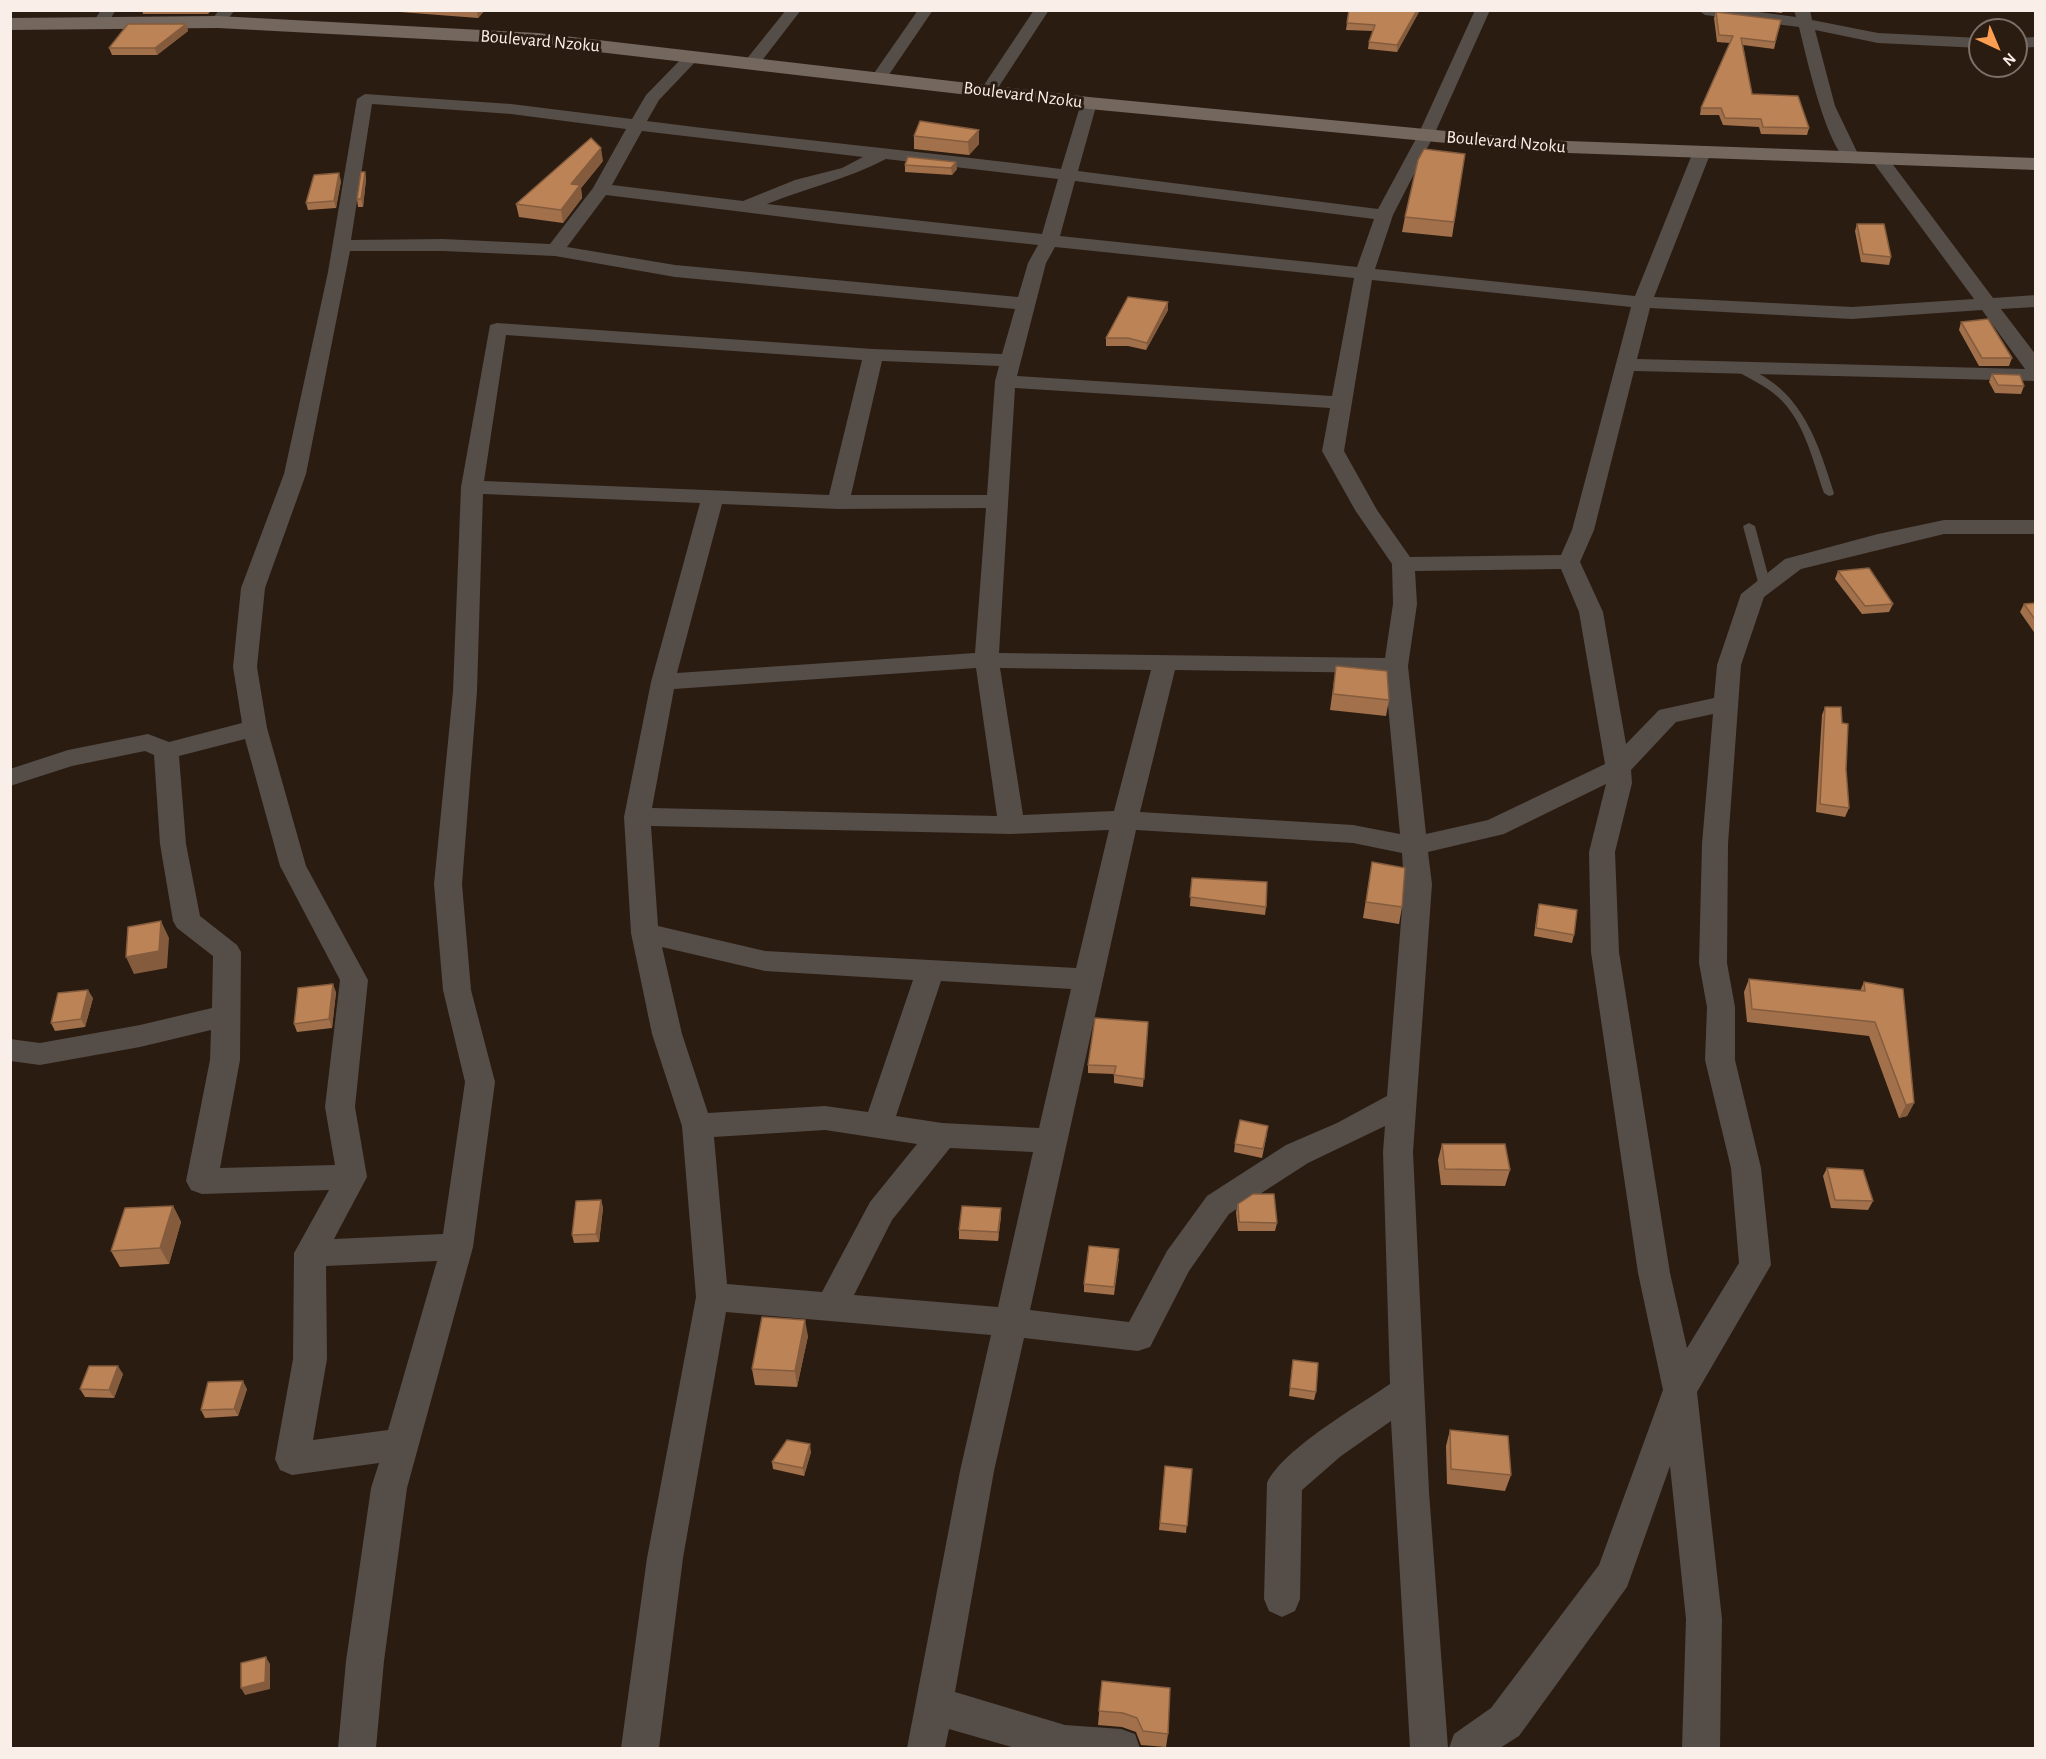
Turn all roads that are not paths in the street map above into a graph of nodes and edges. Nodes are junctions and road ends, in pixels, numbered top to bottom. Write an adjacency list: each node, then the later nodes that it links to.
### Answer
1 (794, 10): 12 (street)
2 (926, 10): 13 (street)
3 (1042, 10): 14 (street)
4 (1483, 10): 17 (street)
5 (1705, 10): 8 (street)
6 (105, 16): 7 (street, Boulevard Nzoku); 9 (street, Boulevard Nzoku)
7 (223, 16): 11 (street, Boulevard Nzoku)
8 (1802, 17): 10 (street); 20 (street)
9 (10, 24)
10 (1968, 42)
11 (692, 57): 12 (street, Boulevard Nzoku); 16 (street)
12 (751, 64): 13 (street, Boulevard Nzoku)
13 (878, 79): 14 (street, Boulevard Nzoku)
14 (988, 91): 15 (street, Boulevard Nzoku)
15 (1089, 103): 17 (street, Boulevard Nzoku); 23 (street)
16 (637, 126): 19 (street); 24 (street); 28 (street)
17 (1426, 135): 18 (street, Boulevard Nzoku); 26 (street)
18 (1702, 152): 20 (street, Boulevard Nzoku); 32 (street)
19 (880, 155): 23 (street); 25 (street)
20 (1850, 156): 21 (street, Boulevard Nzoku)
21 (1879, 158): 22 (street, Boulevard Nzoku); 33 (street)
22 (2036, 164)
23 (1068, 175): 26 (street); 27 (street)
24 (601, 189): 25 (street); 29 (street)
25 (746, 207): 27 (street)
26 (1384, 215): 30 (street)
27 (1049, 241): 30 (street); 34 (street)
28 (341, 246): 29 (street); 57 (street)
29 (555, 250): 34 (street)
30 (1364, 274): 32 (street); 41 (street)
31 (2036, 301): 33 (street)
32 (1642, 302): 33 (street); 36 (street)
33 (1989, 303): 38 (street)
34 (1026, 304): 39 (street)
35 (873, 355): 39 (street); 42 (street); 46 (street)
36 (1626, 365): 37 (street); 49 (street)
37 (1738, 368): 40 (street); 43 (lane)
38 (2036, 369)
39 (1008, 370): 41 (street); 45 (street)
40 (2036, 375)
41 (1341, 403): 50 (street)
42 (471, 487): 44 (street); 76 (street)
43 (1829, 493)
44 (712, 495): 46 (street); 55 (street)
45 (999, 501): 46 (street); 52 (street)
46 (838, 502)
47 (1749, 526): 51 (lane)
48 (2036, 526): 51 (street)
49 (1569, 562): 50 (street); 59 (street)
50 (1403, 564): 54 (street)
51 (1765, 586): 56 (street)
52 (987, 660): 53 (street); 55 (street); 63 (street)
53 (1165, 663): 54 (street); 62 (street)
54 (1396, 666): 64 (street)
55 (663, 682): 61 (street)
56 (1727, 703): 59 (street); 81 (street)
57 (255, 728): 58 (street); 75 (street)
58 (166, 751): 60 (street); 68 (street)
59 (1618, 768): 64 (street); 81 (street)
60 (10, 778)
61 (637, 817): 63 (street); 65 (street)
62 (1125, 820): 63 (street); 64 (street); 67 (street)
63 (1011, 825)
64 (1414, 846): 70 (street)
65 (645, 933): 66 (street); 71 (street)
66 (930, 971): 67 (street); 72 (street)
67 (1088, 979): 74 (street)
68 (226, 1015): 69 (street); 75 (street)
69 (10, 1050)
70 (1402, 1102): 80 (street); 82 (street)
71 (697, 1126): 72 (street); 78 (street)
72 (878, 1126): 73 (street)
73 (942, 1135): 74 (street); 79 (street)
74 (1052, 1141): 80 (street)
75 (351, 1177): 77 (street)
76 (457, 1247): 77 (street); 83 (street)
77 (310, 1253): 83 (street)
78 (712, 1297): 79 (street); 87 (street)
79 (831, 1307): 80 (street)
80 (1011, 1322): 85 (street)
81 (1680, 1390): 91 (street); 92 (street)
82 (1407, 1391): 84 (street); 90 (street)
83 (402, 1444): 86 (street)
84 (1282, 1599)
85 (933, 1711): 88 (street); 89 (street)
86 (357, 1749)
87 (640, 1749)
88 (926, 1749)
89 (1121, 1749)
90 (1429, 1749)
91 (1468, 1749)
92 (1701, 1749)

